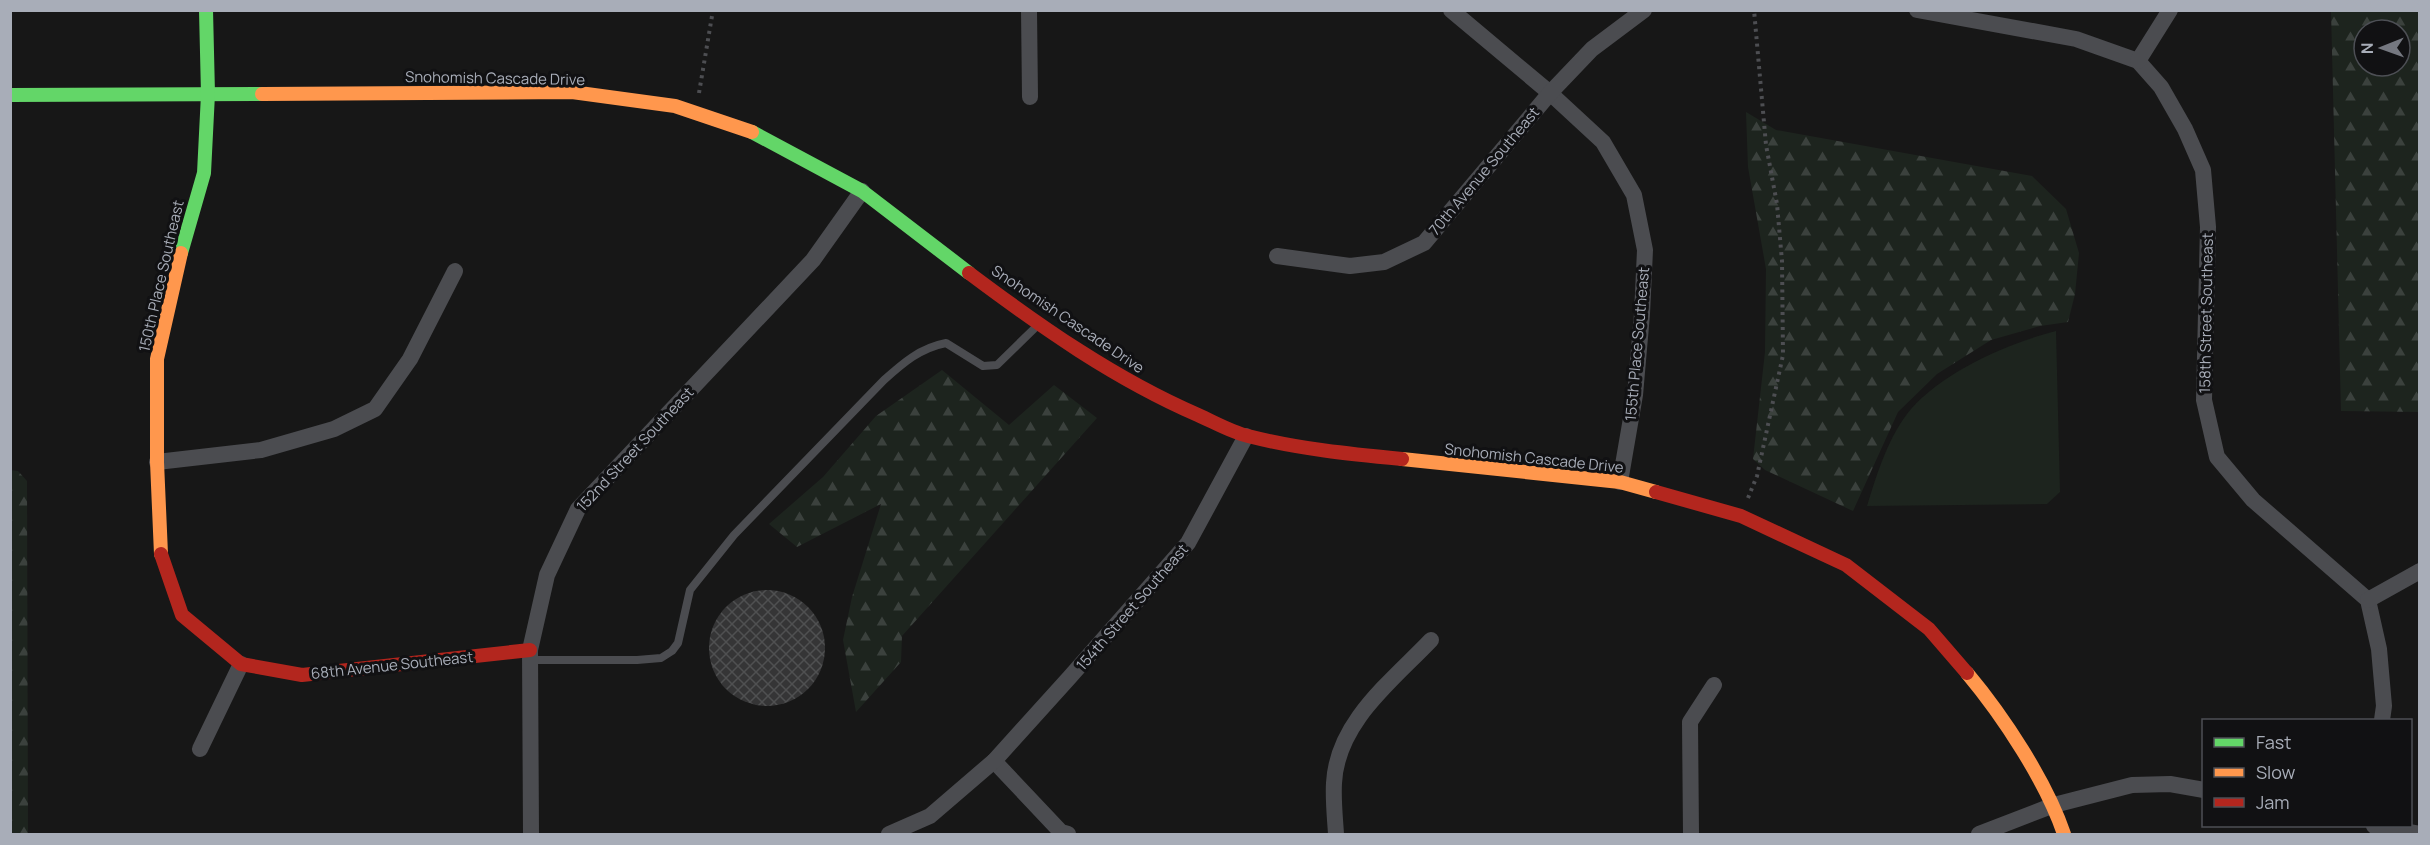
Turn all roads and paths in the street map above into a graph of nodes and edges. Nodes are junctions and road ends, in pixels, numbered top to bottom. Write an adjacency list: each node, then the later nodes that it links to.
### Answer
1 (206, 10): 11 (street, 150th Place Southeast)
2 (713, 10): 14 (path)
3 (1029, 10): 13 (street)
4 (1451, 10): 10 (street, 155th Place Southeast)
5 (1644, 10): 10 (street, 70th Avenue Southeast)
6 (1754, 10): 22 (path)
7 (1917, 10): 9 (street)
8 (2170, 10): 9 (street)
9 (2138, 62): 24 (street, 158th Street Southeast)
10 (1550, 93): 16 (street, 70th Avenue Southeast); 21 (street, 155th Place Southeast)
11 (208, 94): 12 (street, Snohomish Cascade Drive); 14 (street, Snohomish Cascade Drive); 20 (street, 150th Place Southeast)
12 (10, 95)
13 (1030, 97)
14 (696, 113): 15 (street, Snohomish Cascade Drive)
15 (862, 191): 18 (street, Snohomish Cascade Drive); 26 (street, 152nd Street Southeast)
16 (1276, 256)
17 (455, 271): 20 (street)
18 (1039, 323): 19 (street, Snohomish Cascade Drive); 26 (lane)
19 (1246, 436): 21 (street, Snohomish Cascade Drive); 31 (street, 154th Street Southeast)
20 (157, 462): 27 (street, 150th Place Southeast)
21 (1620, 482): 22 (street, Snohomish Cascade Drive)
22 (1741, 516): 33 (street, Snohomish Cascade Drive)
23 (2420, 571): 24 (street)
24 (2368, 600): 29 (street)
25 (1431, 640): 38 (street)
26 (530, 655): 27 (street, 68th Avenue Southeast); 35 (street, 152nd Street Southeast)
27 (241, 664): 30 (street)
28 (1714, 685): 39 (street)
29 (2382, 719)
30 (200, 749)
31 (994, 761): 36 (street, 154th Street Southeast); 37 (street)
32 (2202, 790): 33 (street)
33 (2054, 804): 40 (street); 41 (street, Snohomish Cascade Drive)
34 (2384, 827): 42 (street)
35 (531, 834)
36 (889, 834)
37 (1068, 834)
38 (1336, 834)
39 (1691, 834)
40 (1980, 834)
41 (2064, 834)
42 (2420, 834)

